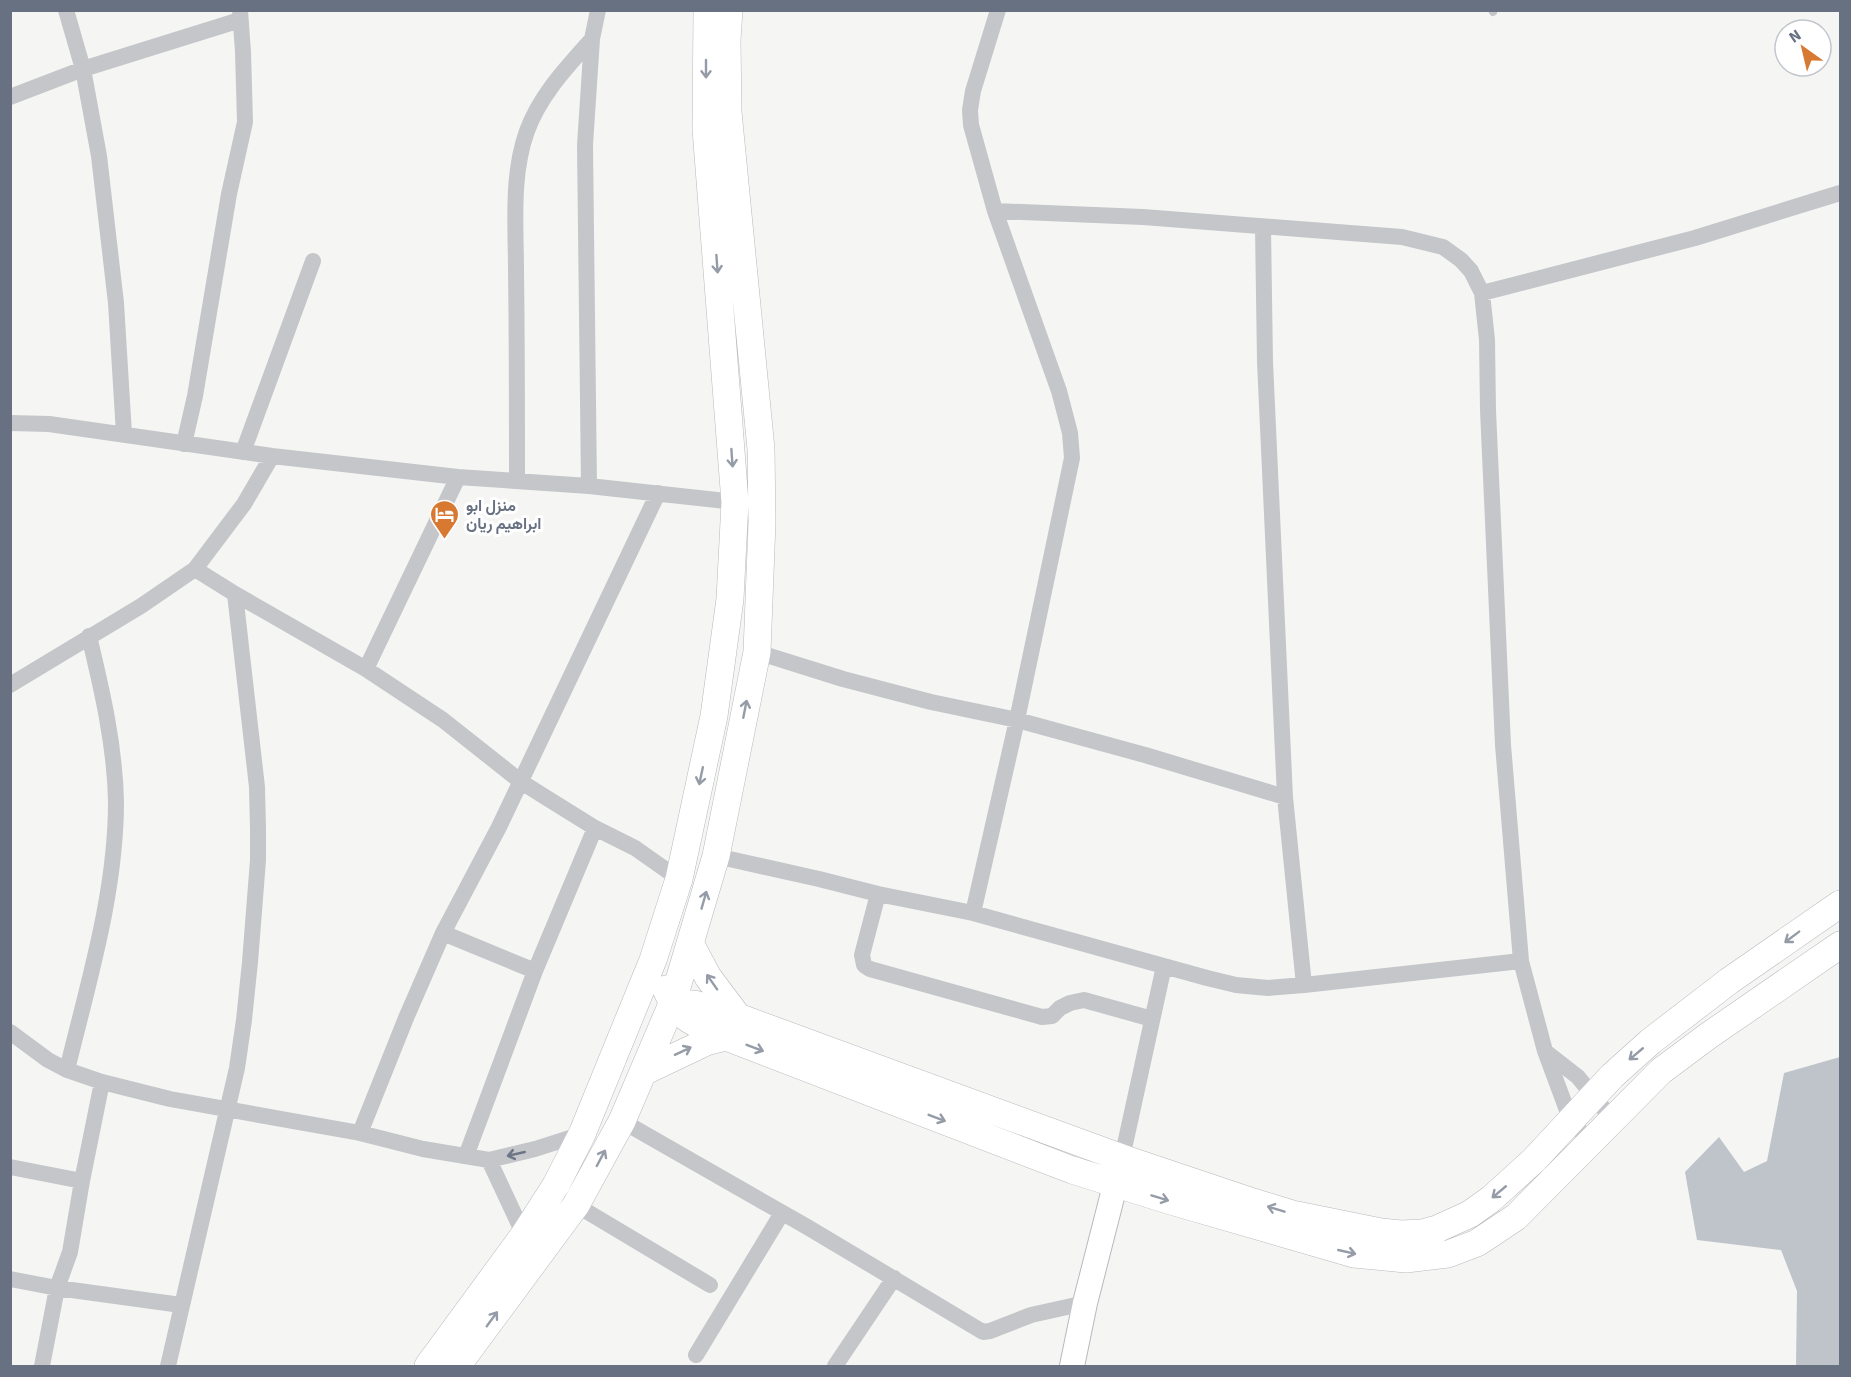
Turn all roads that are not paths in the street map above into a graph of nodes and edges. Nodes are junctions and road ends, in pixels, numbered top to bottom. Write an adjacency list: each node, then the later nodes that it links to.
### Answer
1 (66, 10): 8 (street)
2 (598, 10): 7 (street)
3 (707, 10): 24 (main road, one-way to 24)
4 (729, 10): 28 (main road)
5 (998, 10): 11 (street)
6 (240, 15): 8 (street); 17 (street)
7 (592, 39): 21 (street); 22 (street)
8 (83, 69): 9 (street); 16 (street)
9 (10, 97)
10 (1840, 193): 14 (street)
11 (995, 211): 12 (street); 31 (street)
12 (1263, 228): 14 (street); 33 (street)
13 (313, 261): 18 (street)
14 (1482, 293): 44 (street)
15 (10, 423): 16 (street)
16 (123, 434): 17 (street)
17 (184, 444): 18 (street)
18 (243, 452): 19 (street)
19 (272, 456): 20 (street); 25 (street)
20 (458, 477): 21 (street); 29 (street)
21 (517, 481): 22 (street)
22 (588, 486): 23 (street)
23 (658, 493): 24 (street); 32 (street)
24 (735, 502): 36 (main road, one-way to 36)
25 (195, 569): 26 (street); 27 (street)
26 (235, 594): 29 (street); 58 (street)
27 (89, 636): 30 (street); 54 (street)
28 (757, 652): 31 (street); 35 (main road, one-way to 28)
29 (366, 669): 32 (street)
30 (10, 685)
31 (1017, 720): 33 (street); 39 (street)
32 (520, 781): 34 (street); 40 (street)
33 (1285, 797): 47 (street)
34 (595, 828): 36 (street); 46 (street)
35 (716, 856): 37 (street); 41 (main road, one-way to 35)
36 (679, 879): 43 (main road)
37 (878, 894): 39 (street); 49 (street)
38 (1840, 904): 57 (main road, one-way to 57)
39 (973, 913): 45 (street)
40 (443, 933): 46 (street); 62 (street)
41 (691, 945): 48 (main road); 51 (main road, one-way to 41)
42 (1840, 945): 59 (main road)
43 (652, 960): 48 (main road); 50 (main road)
44 (1521, 961): 47 (street); 53 (street)
45 (1164, 966): 47 (street); 49 (street)
46 (535, 971): 65 (street)
47 (1304, 985)
48 (672, 1004): 50 (main road); 51 (main road); 55 (main road)
49 (1152, 1019): 66 (street)
50 (629, 1020): 63 (main road)
51 (732, 1027): 55 (main road, one-way to 51); 66 (main road); 70 (main road, one-way to 70)
52 (10, 1032): 54 (street)
53 (1545, 1051): 57 (street); 61 (street)
54 (68, 1070): 56 (street)
55 (643, 1072): 60 (main road)
56 (102, 1082): 58 (street); 69 (street)
57 (1594, 1097): 59 (street); 61 (main road)
58 (229, 1108): 62 (street); 79 (street)
59 (1612, 1119): 64 (main road)
60 (622, 1121): 71 (main road, one-way to 60); 72 (street)
61 (1571, 1121): 64 (street); 66 (main road, one-way to 66)
62 (360, 1133): 65 (street)
63 (582, 1134): 67 (street, one-way to 67); 73 (main road)
64 (1591, 1143): 70 (main road, one-way to 64)
65 (466, 1156): 67 (street)
66 (1122, 1158): 70 (street)
67 (489, 1160): 73 (street)
68 (10, 1167): 69 (street)
69 (82, 1180): 77 (street)
70 (1116, 1185): 78 (street)
71 (576, 1205): 76 (street); 84 (main road, one-way to 71)
72 (782, 1213): 74 (street); 80 (street)
73 (524, 1234): 83 (main road)
74 (894, 1278): 78 (street); 85 (street)
75 (10, 1279): 77 (street)
76 (710, 1285)
77 (57, 1288): 79 (street); 81 (street)
78 (1085, 1303): 86 (street)
79 (181, 1305): 82 (street)
80 (696, 1355)
81 (42, 1366)
82 (168, 1366)
83 (428, 1366)
84 (457, 1366)
85 (835, 1366)
86 (1072, 1366)

